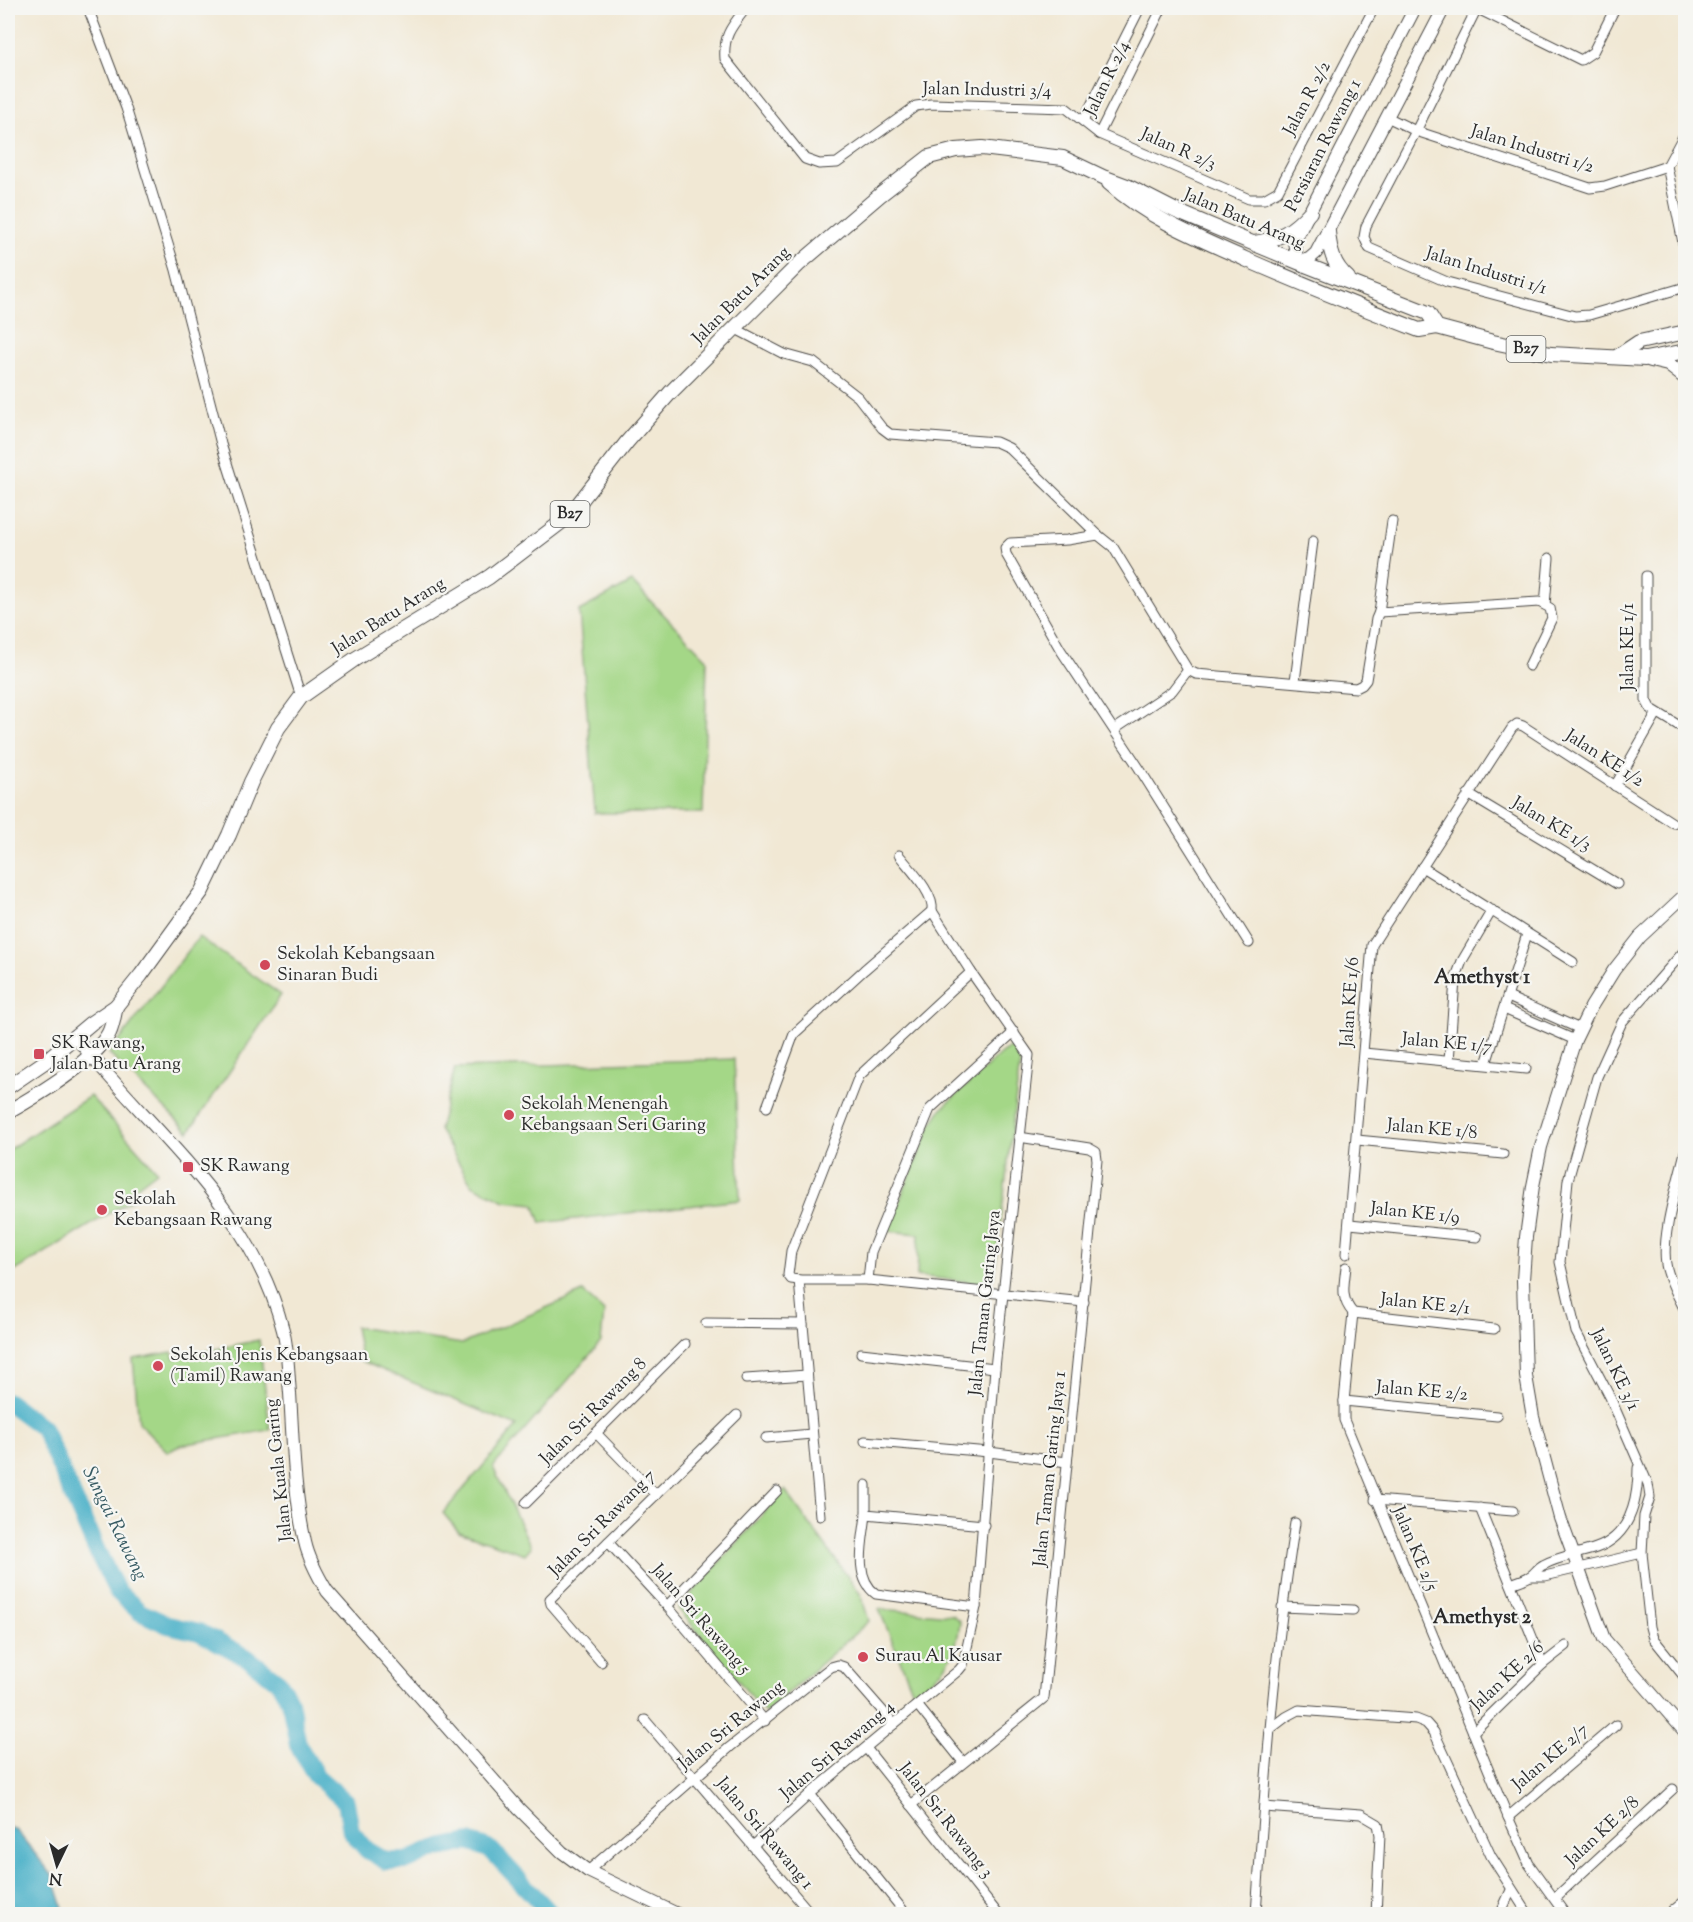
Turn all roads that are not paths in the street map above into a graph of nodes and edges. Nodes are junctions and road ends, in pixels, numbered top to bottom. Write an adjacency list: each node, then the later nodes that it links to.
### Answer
1 (88, 8): 44 (street)
2 (746, 8): 11 (street, Jalan Industri 3/4)
3 (1140, 8): 11 (street)
4 (1162, 8): 14 (street, Jalan R 2/4)
5 (1374, 8): 17 (street, Jalan R 2/2)
6 (1415, 8): 18 (street, Persiaran Rawang 1)
7 (1444, 8): 10 (street)
8 (1477, 8): 9 (street); 12 (street)
9 (1615, 8)
10 (1387, 117): 12 (street, Jalan Industri 1/2); 19 (street)
11 (1083, 121): 14 (street, Jalan R 2/3)
12 (1416, 131): 15 (street, Jalan Industri 1/2); 25 (street, Jalan Industri 1/1)
13 (1686, 131): 15 (street)
14 (1100, 134): 17 (street, Jalan R 2/3)
15 (1667, 166): 21 (street)
16 (1103, 177): 20 (main road, Jalan Batu Arang / B27); 23 (main road); 28 (main road, Jalan Batu Arang / B27)
17 (1264, 199)
18 (1310, 212): 20 (main road); 22 (street, Persiaran Rawang 1)
19 (1328, 232): 22 (street); 24 (main road)
20 (1252, 243): 22 (main road, Jalan Batu Arang / B27)
21 (1686, 257)
22 (1298, 262): 23 (main road); 24 (main road, Jalan Batu Arang / B27); 26 (main road)
23 (1269, 269): 26 (main road)
24 (1353, 283): 27 (main road, Jalan Batu Arang / B27)
25 (1686, 283)
26 (1314, 288): 27 (main road)
27 (1437, 327): 31 (main road, Jalan Batu Arang / B27)
28 (734, 328): 35 (street); 44 (main road, Jalan Batu Arang / B27)
29 (1686, 332): 31 (main road)
30 (1686, 351): 32 (main road, Jalan Batu Arang / B27)
31 (1618, 356): 32 (main road, Jalan Batu Arang / B27)
32 (1645, 359): 33 (main road)
33 (1686, 378)
34 (1392, 521): 40 (street)
35 (1098, 535): 42 (street); 47 (street)
36 (1313, 541): 43 (street)
37 (1549, 558): 39 (street)
38 (1646, 576): 45 (street, Jalan KE 1/1)
39 (1545, 605): 40 (street); 41 (street)
40 (1379, 612): 43 (street)
41 (1529, 666)
42 (1188, 670): 43 (street); 47 (street)
43 (1295, 681)
44 (301, 697): 64 (main road, Jalan Batu Arang / B27)
45 (1657, 713): 48 (street); 49 (street)
46 (1517, 724): 49 (street, Jalan KE 1/2); 50 (street, Jalan KE 1/6)
47 (1114, 729): 59 (street)
48 (1686, 730)
49 (1615, 786): 51 (street, Jalan KE 1/2)
50 (1468, 794): 53 (street, Jalan KE 1/6); 54 (street, Jalan KE 1/3)
51 (1673, 823)
52 (898, 855): 57 (street, Jalan Taman Garing Jaya)
53 (1422, 867): 56 (street); 69 (street, Jalan KE 1/6)
54 (1617, 884)
55 (1686, 894): 67 (street)
56 (1491, 910): 58 (street); 71 (street)
57 (932, 911): 62 (street, Jalan Taman Garing Jaya); 75 (street)
58 (1527, 934): 61 (street); 63 (street)
59 (1249, 943)
60 (1686, 949): 108 (street, Jalan KE 3/1)
61 (1573, 962)
62 (971, 972): 66 (street, Jalan Taman Garing Jaya); 85 (street)
63 (1508, 996): 65 (street); 67 (street)
64 (116, 1006): 68 (main road, Jalan Batu Arang / B27); 70 (main road, Jalan Batu Arang / B27)
65 (1504, 1009): 67 (street); 72 (street)
66 (1014, 1032): 77 (street, Jalan Taman Garing Jaya); 86 (street)
67 (1578, 1035): 122 (street)
68 (75, 1036): 70 (street, Jalan Kuala Garing); 74 (main road, Jalan Batu Arang / B27)
69 (1364, 1053): 71 (street, Jalan KE 1/7); 78 (street, Jalan KE 1/6)
70 (90, 1055): 76 (main road, Jalan Batu Arang / B27); 151 (street, Jalan Kuala Garing)
71 (1449, 1061): 72 (street, Jalan KE 1/7)
72 (1486, 1064): 73 (street, Jalan KE 1/7)
73 (1526, 1069)
74 (8, 1087)
75 (767, 1107)
76 (8, 1112)
77 (1019, 1137): 87 (street, Jalan Taman Garing Jaya); 88 (street, Jalan Taman Garing Jaya 1)
78 (1357, 1140): 80 (street, Jalan KE 1/8); 81 (street, Jalan KE 1/6)
79 (1686, 1148): 89 (street)
80 (1503, 1154)
81 (1350, 1224): 82 (street, Jalan KE 1/9); 83 (street, Jalan KE 1/6)
82 (1477, 1237)
83 (1346, 1254)
84 (1346, 1268): 90 (street)
85 (799, 1280): 86 (street); 92 (street)
86 (868, 1280): 87 (street)
87 (1002, 1293): 88 (street); 96 (street, Jalan Taman Garing Jaya)
88 (1084, 1302): 107 (street, Jalan Taman Garing Jaya 1)
89 (1686, 1312)
90 (1353, 1313): 93 (street, Jalan KE 2/1); 99 (street, Jalan KE 2/5)
91 (706, 1323): 92 (street)
92 (803, 1324): 97 (street)
93 (1494, 1329)
94 (685, 1344): 102 (street, Jalan Sri Rawang 8)
95 (861, 1353): 96 (street)
96 (995, 1368): 106 (street, Jalan Taman Garing Jaya)
97 (807, 1375): 98 (street); 103 (street)
98 (746, 1378)
99 (1344, 1401): 101 (street, Jalan KE 2/2); 112 (street, Jalan KE 2/5)
100 (737, 1414): 111 (street, Jalan Sri Rawang 7)
101 (1497, 1416)
102 (596, 1433): 111 (street); 113 (street, Jalan Sri Rawang 8)
103 (812, 1434): 104 (street); 117 (street)
104 (766, 1438)
105 (865, 1441): 106 (street)
106 (989, 1452): 107 (street); 119 (street, Jalan Taman Garing Jaya)
107 (1067, 1462): 143 (street, Jalan Taman Garing Jaya 1)
108 (1638, 1462): 121 (street, Jalan KE 3/1); 122 (street)
109 (866, 1485): 116 (street)
110 (777, 1491): 126 (street)
111 (656, 1495): 120 (street, Jalan Sri Rawang 7)
112 (1375, 1500): 114 (street); 140 (street, Jalan KE 2/5)
113 (526, 1503)
114 (1480, 1508): 115 (street); 125 (street)
115 (1513, 1511)
116 (866, 1514): 119 (street); 128 (street)
117 (819, 1516)
118 (1295, 1523): 127 (street)
119 (984, 1525): 128 (street, Jalan Taman Garing Jaya)
120 (608, 1542): 126 (street, Jalan Sri Rawang 5); 131 (street, Jalan Sri Rawang 7)
121 (1642, 1553): 123 (street); 133 (street, Jalan KE 3/1)
122 (1574, 1554): 123 (street); 124 (street)
123 (1578, 1567): 124 (street); 141 (street)
124 (1531, 1576): 125 (street)
125 (1511, 1584): 132 (street)
126 (667, 1606): 136 (street, Jalan Sri Rawang 5)
127 (1282, 1606): 129 (street); 139 (street)
128 (976, 1607): 134 (street, Jalan Taman Garing Jaya)
129 (1353, 1610)
130 (1566, 1646): 132 (street, Jalan KE 2/6)
131 (601, 1662)
132 (1543, 1664): 140 (street, Jalan KE 2/6)
133 (1686, 1679)
134 (918, 1706): 137 (street, Jalan Sri Rawang 4); 143 (street)
135 (645, 1720): 144 (street, Jalan Sri Rawang 1)
136 (765, 1721): 137 (street, Jalan Sri Rawang); 144 (street, Jalan Sri Rawang)
137 (894, 1724): 142 (street, Jalan Sri Rawang 4)
138 (1616, 1725): 149 (street, Jalan KE 2/7)
139 (1269, 1730): 148 (street); 152 (street)
140 (1473, 1732): 149 (street, Jalan KE 2/5)
141 (1686, 1733)
142 (866, 1748): 146 (street, Jalan Sri Rawang 4); 147 (street, Jalan Sri Rawang 3)
143 (963, 1762): 147 (street, Jalan Taman Garing Jaya 1)
144 (695, 1777): 150 (street, Jalan Sri Rawang 1); 151 (street, Jalan Sri Rawang)
145 (1673, 1789): 153 (street, Jalan KE 2/8)
146 (810, 1794): 150 (street, Jalan Sri Rawang 4); 157 (street)
147 (911, 1804): 158 (street, Jalan Sri Rawang 3)
148 (1264, 1807): 159 (street); 160 (street)
149 (1508, 1817): 153 (street, Jalan KE 2/5)
150 (753, 1846): 156 (street, Jalan Sri Rawang 1)
151 (588, 1871): 155 (street, Jalan Kuala Garing)
152 (1511, 1890): 161 (street); 162 (street)
153 (1555, 1899): 163 (street, Jalan KE 2/5)
154 (1686, 1900): 164 (street)
155 (677, 1914)
156 (811, 1914)
157 (906, 1914)
158 (998, 1914)
159 (1256, 1914)
160 (1376, 1914)
161 (1500, 1914)
162 (1528, 1914)
163 (1565, 1914)
164 (1669, 1914)

